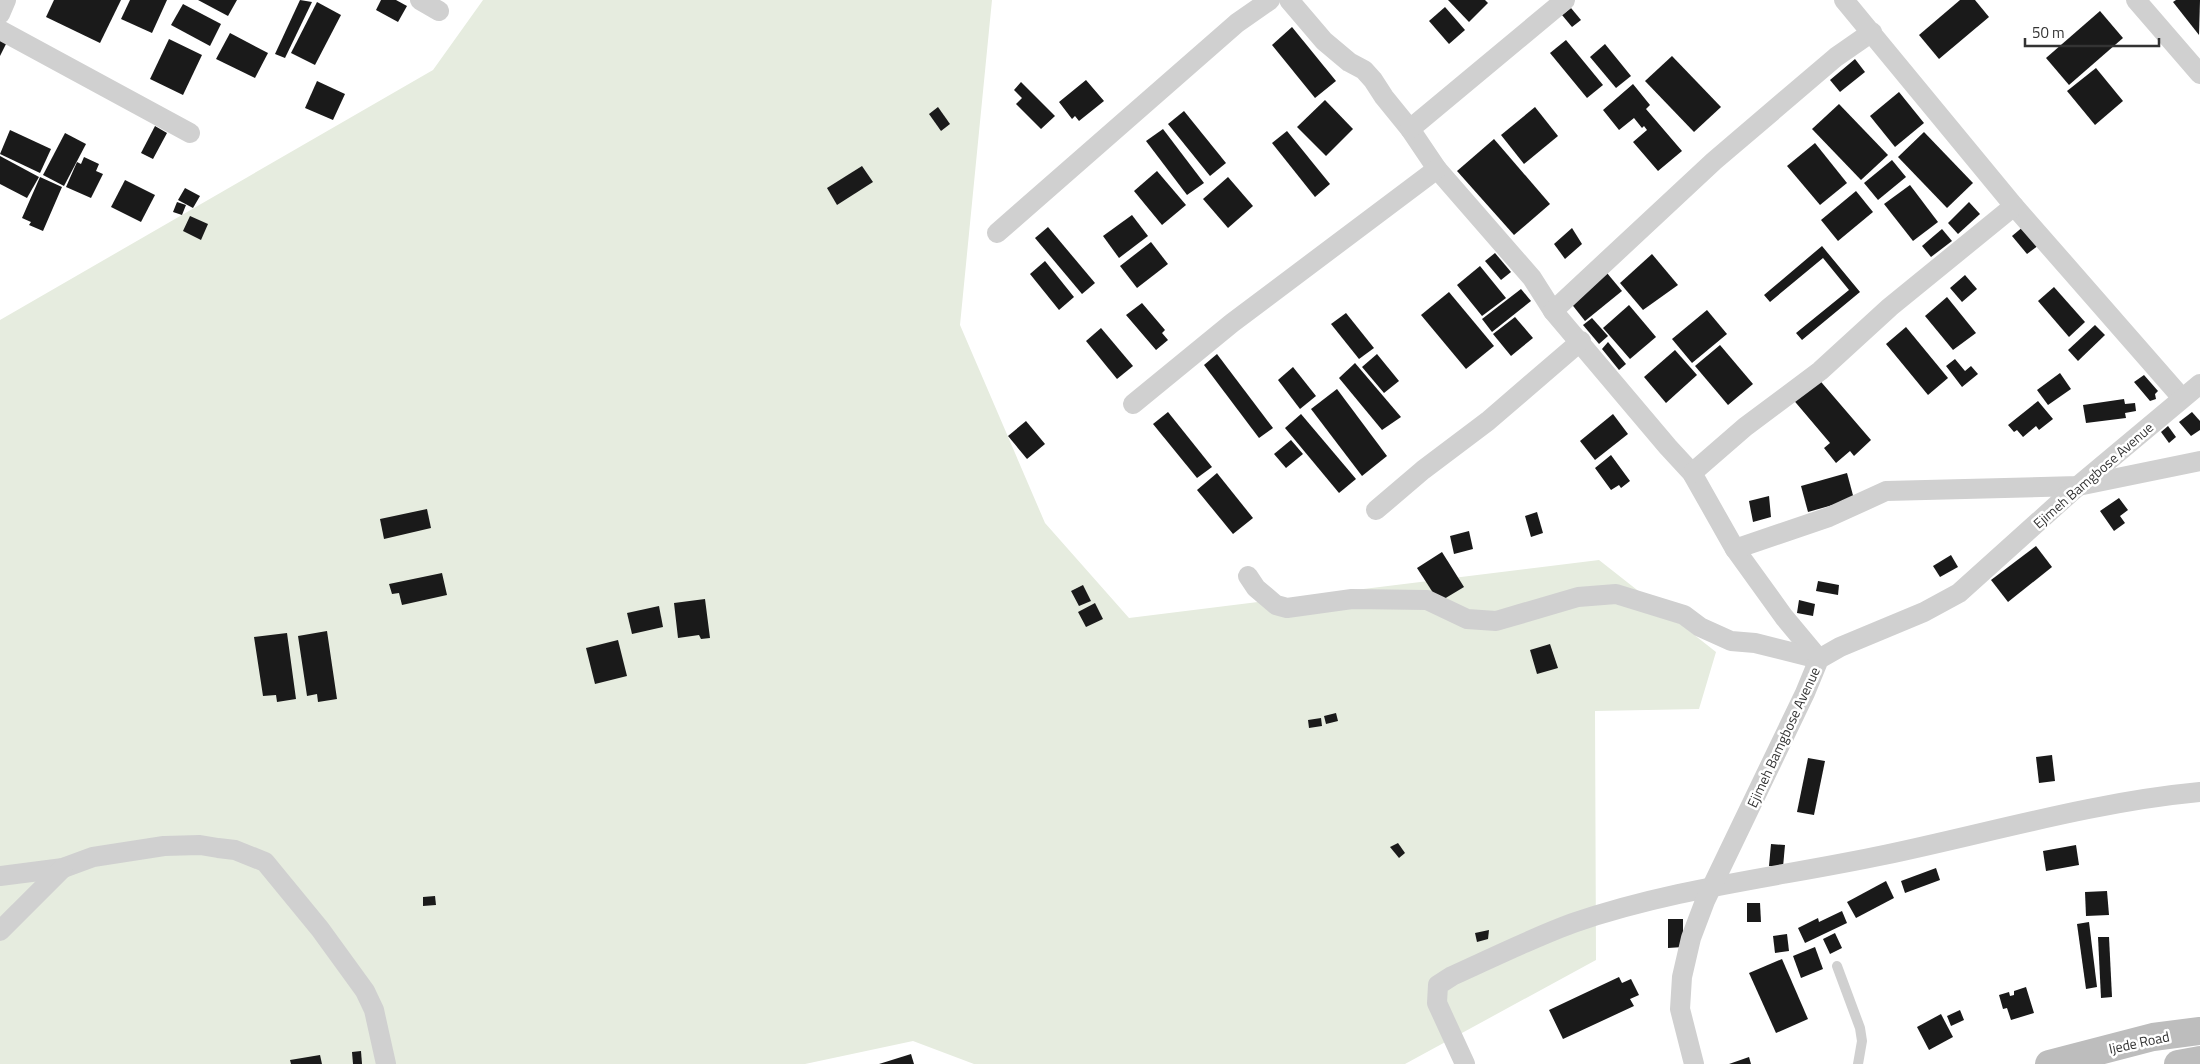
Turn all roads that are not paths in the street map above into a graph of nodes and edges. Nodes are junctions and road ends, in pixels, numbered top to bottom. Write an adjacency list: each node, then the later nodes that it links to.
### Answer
1 (6, 0): 9 (street)
2 (420, 0): 8 (street)
3 (1270, 0): 17 (street)
4 (1289, 0): 13 (street)
5 (1565, 0): 13 (street)
6 (1844, 0): 11 (street)
7 (2136, 0): 12 (street)
8 (439, 11)
9 (0, 14)
10 (0, 30): 14 (street)
11 (1872, 32): 16 (street); 18 (street)
12 (2200, 74)
13 (1410, 129): 15 (street)
14 (190, 133)
15 (1437, 169): 18 (street); 22 (street)
16 (2014, 206): 21 (street); 24 (street)
17 (997, 233)
18 (1553, 310): 19 (street)
19 (1581, 341): 24 (street); 26 (street)
20 (2200, 384): 21 (street, Ejimeh Bamgbose Avenue)
21 (2182, 398): 25 (street, Ejimeh Bamgbose Avenue)
22 (1133, 404)
23 (2200, 461): 25 (street)
24 (1692, 473): 27 (street)
25 (2078, 486): 27 (street); 29 (street, Ejimeh Bamgbose Avenue)
26 (1376, 510)
27 (1735, 549): 29 (street)
28 (1248, 576): 29 (street)
29 (1819, 659): 33 (street, Ejimeh Bamgbose Avenue)
30 (2200, 792): 33 (street)
31 (63, 868): 32 (street); 34 (street); 38 (street)
32 (0, 876)
33 (1712, 886): 39 (street); 40 (street, Ejimeh Bamgbose Avenue)
34 (0, 931)
35 (1837, 966): 41 (lane)
36 (2200, 1031): 42 (main road, Ijede Road)
37 (2200, 1060): 43 (main road)
38 (386, 1064)
39 (1465, 1064)
40 (1694, 1064)
41 (1858, 1064)
42 (2049, 1064)
43 (2178, 1064)

